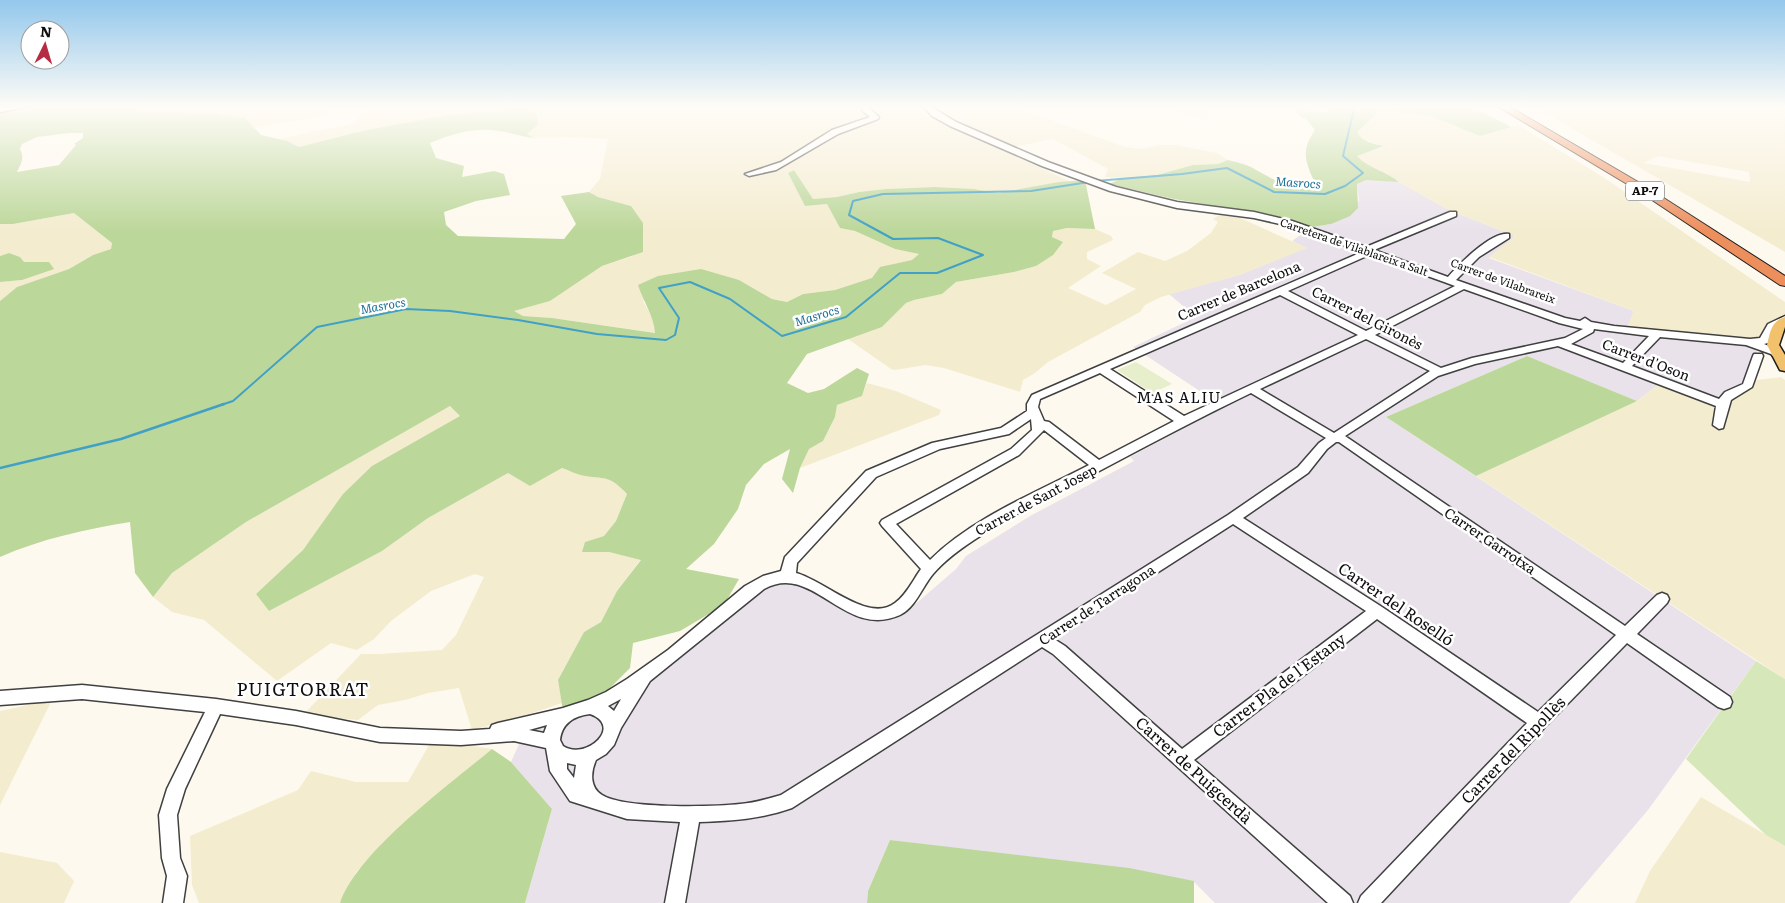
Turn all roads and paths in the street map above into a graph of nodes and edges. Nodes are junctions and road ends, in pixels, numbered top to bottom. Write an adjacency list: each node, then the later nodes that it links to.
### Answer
1 (809, 148): 5 (street)
2 (1009, 148): 9 (street, Carretera de Vilablareix a Salt)
3 (1573, 148): 10 (highway, AP-7)
4 (1592, 148): 8 (highway, AP-7)
5 (749, 174)
6 (1453, 214): 9 (street, Carrer de Barcelona)
7 (1506, 236): 11 (street, Carrer de Sant Josep)
8 (1737, 236)
9 (1367, 252): 11 (street, Carrer de Vilabrareix); 12 (street, Carrer de Barcelona)
10 (1785, 282)
11 (1456, 283): 14 (street, Carrer de Vilabrareix); 14 (street); 14 (street, Carrer de Vilabrareix); 18 (street, Carrer de Sant Josep)
12 (1280, 291): 18 (street, Carrer del Gironès); 25 (street, Carrer de Barcelona)
13 (1785, 320): 20 (street); 23 (main road)
14 (1585, 328): 15 (street); 15 (street, Carrer de Vilabrareix); 21 (street, Carrer de Tarragona)
15 (1626, 330): 17 (street)
16 (1785, 332): 23 (main road)
17 (1658, 333): 19 (street); 26 (street)
18 (1366, 335): 27 (street, Carrer del Gironès); 29 (street, Carrer de Sant Josep)
19 (1735, 341): 20 (street); 28 (street)
20 (1748, 342): 23 (street)
21 (1559, 343): 26 (street, Carrer d'Oson); 27 (street, Carrer de Tarragona)
22 (1758, 356): 30 (street)
23 (1782, 356): 24 (main road)
24 (1785, 367)
25 (1100, 368): 31 (street, Carrer de Barcelona); 32 (street)
26 (1624, 368): 30 (street, Carrer d'Oson)
27 (1440, 372): 34 (street, Carrer de Tarragona)
28 (1785, 372)
29 (1252, 389): 32 (street, Carrer de Sant Josep); 34 (street, Carrer Garrotxa)
30 (1722, 404): 33 (street)
31 (1036, 418): 35 (street); 37 (street); 38 (street)
32 (1182, 421): 35 (street, Carrer de Sant Josep)
33 (1719, 424)
34 (1334, 438): 36 (street, Carrer de Tarragona); 41 (street, Carrer Garrotxa)
35 (1099, 466): 37 (street, Carrer de Sant Josep)
36 (1233, 518): 40 (street, Carrer del Roselló); 42 (street, Carrer de Tarragona)
37 (929, 568): 38 (street, Carrer de Sant Josep)
38 (788, 576): 43 (street)
39 (1662, 599): 41 (street, Carrer del Ripollès)
40 (1377, 611): 49 (street, Carrer del Roselló); 54 (street, Carrer Pla de l'Estany)
41 (1626, 634): 45 (street, Carrer Garrotxa); 49 (street, Carrer del Ripollès)
42 (1043, 640): 54 (street, Carrer de Puigcerdà); 56 (street, Carrer de Tarragona)
43 (644, 676): 47 (street); 50 (street)
44 (0, 698): 46 (street)
45 (1724, 702)
46 (216, 706): 51 (street); 57 (street)
47 (590, 706): 48 (street); 50 (street)
48 (566, 714): 51 (street); 52 (street)
49 (1540, 722): 60 (street, Carrer del Ripollès)
50 (614, 724): 53 (street)
51 (461, 738): 52 (street)
52 (554, 747): 53 (street); 55 (street, Carrer de Tarragona)
53 (589, 756): 55 (street)
54 (1182, 759): 59 (street, Carrer de Puigcerdà)
55 (596, 802): 56 (street, Carrer de Tarragona)
56 (691, 814): 58 (street)
57 (173, 903)
58 (675, 903)
59 (1343, 903)
60 (1368, 903)

